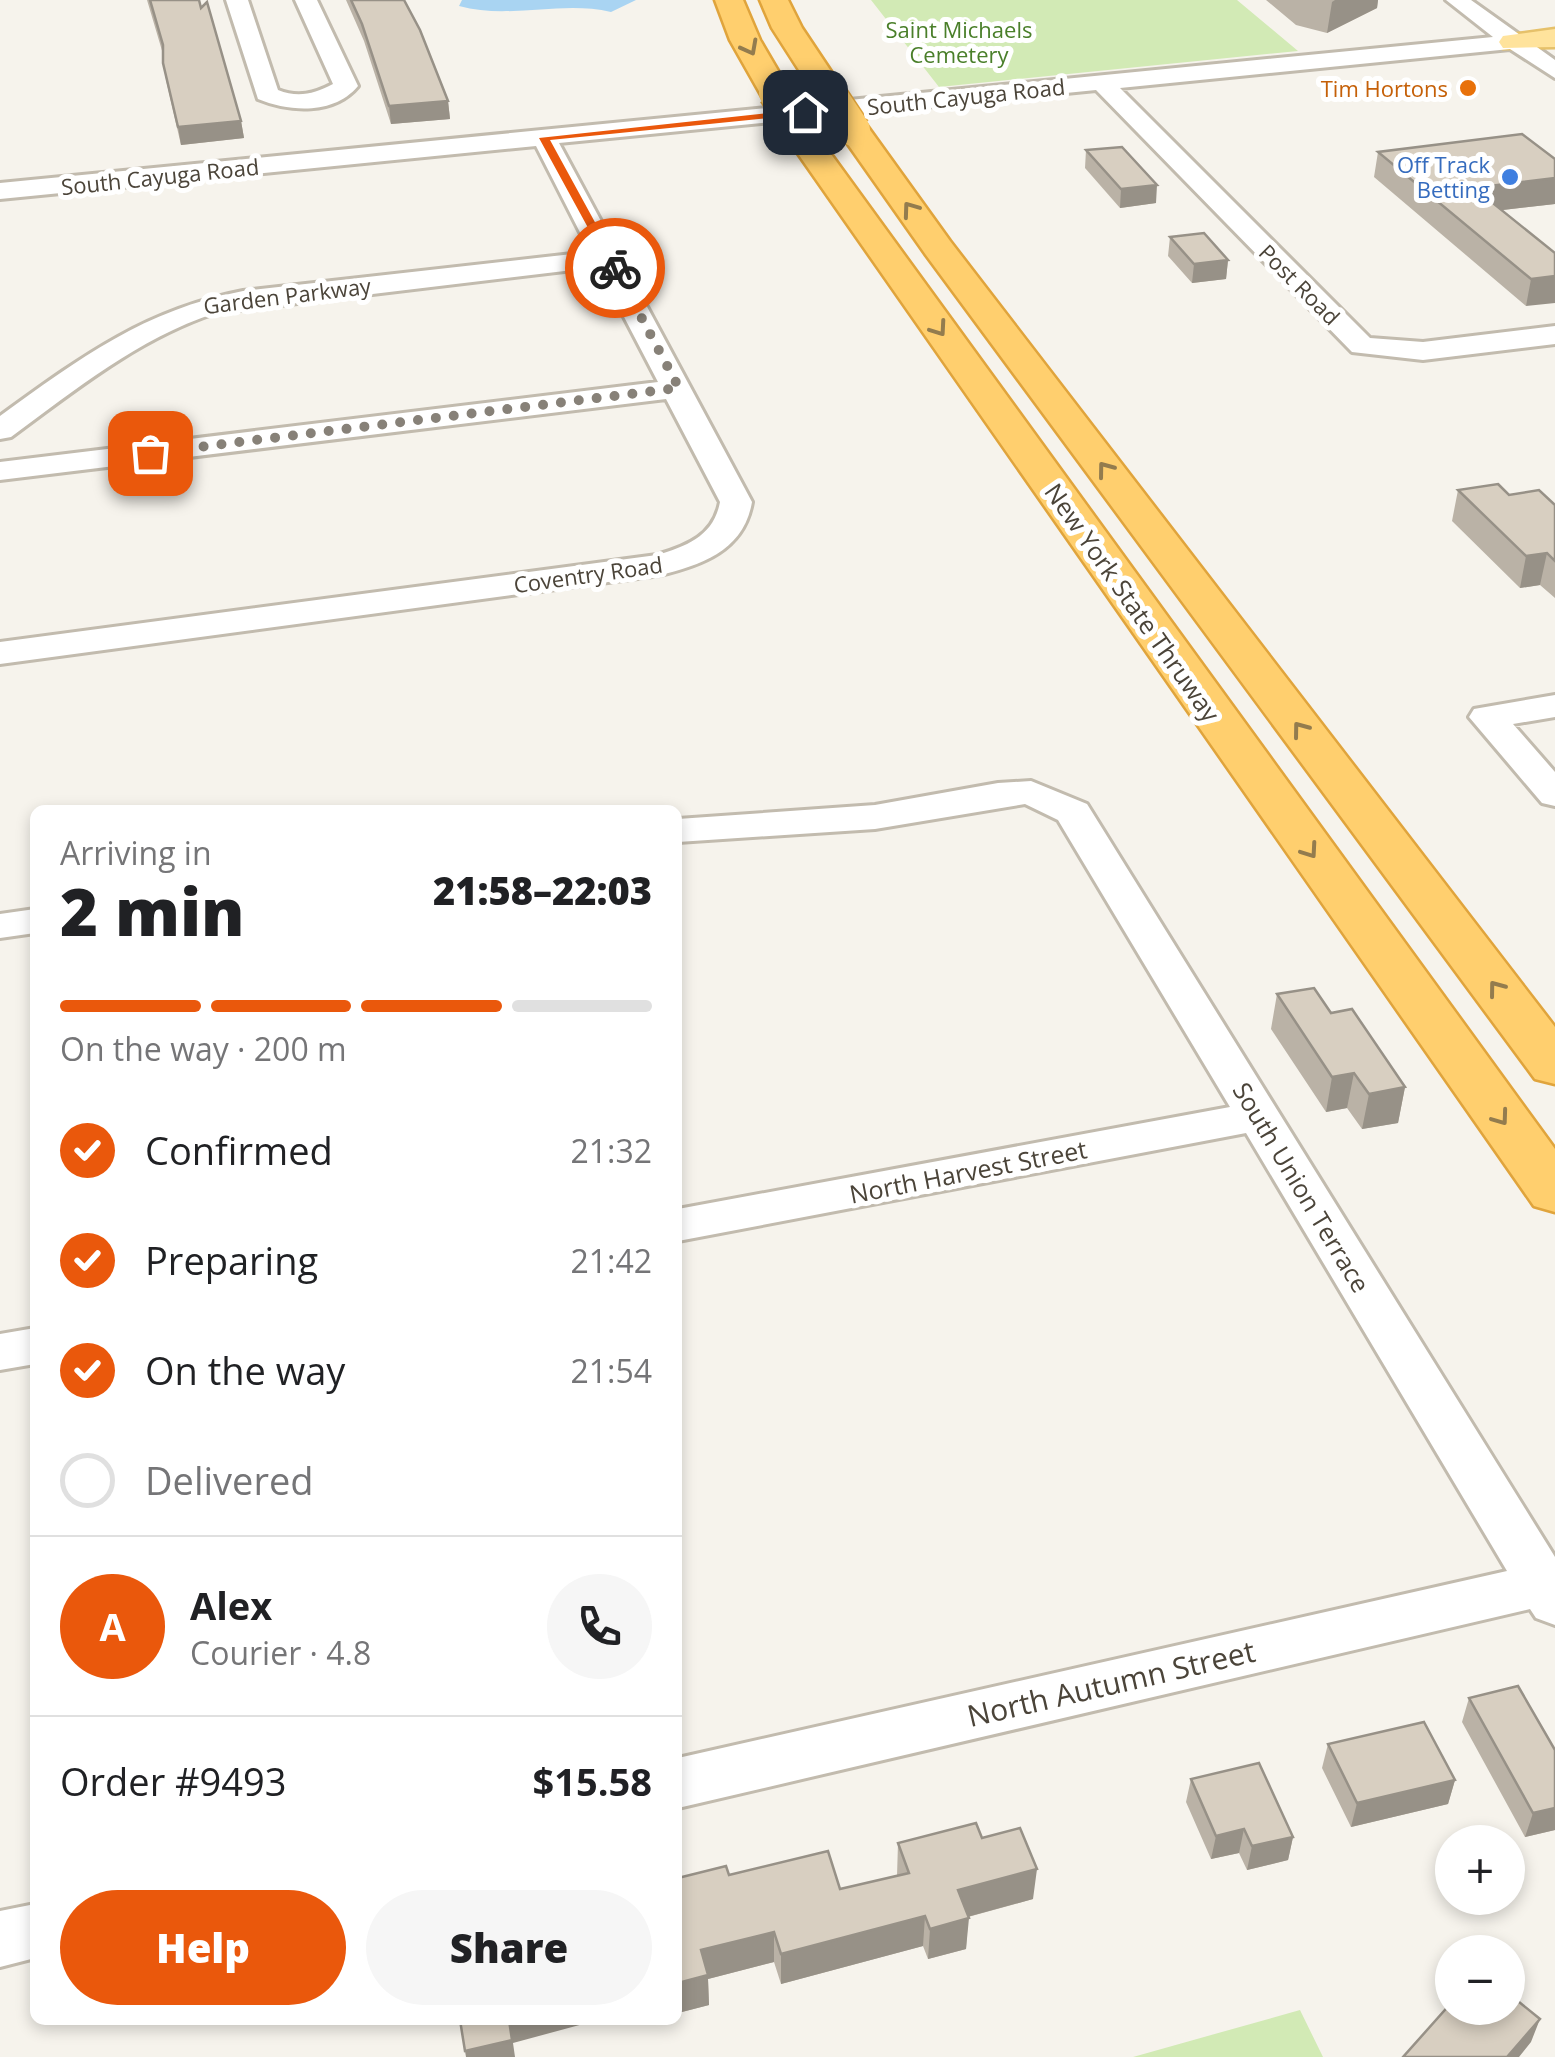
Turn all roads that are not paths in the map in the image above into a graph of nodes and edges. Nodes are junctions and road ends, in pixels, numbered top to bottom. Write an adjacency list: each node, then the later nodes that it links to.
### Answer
1 (237, 0): 10 (street)
2 (306, 0): 10 (street)
3 (730, 0): 26 (highway, New York State Thruway, one-way to 26, bridge)
4 (774, 0): 24 (highway, New York State Thruway, one-way to 4, bridge)
5 (1457, 0): 7 (street)
6 (1555, 38): 7 (main road)
7 (1514, 42): 8 (street); 9 (street, South Cayuga Road)
8 (1555, 72)
9 (1102, 83): 11 (street, South Cayuga Road); 14 (street, Post Road)
10 (321, 131): 11 (street, South Cayuga Road); 12 (street, South Cayuga Road)
11 (544, 138): 13 (street, Coventry Road)
12 (0, 192)
13 (610, 258): 15 (street, Coventry Road); 16 (street, Garden Parkway)
14 (1555, 336)
15 (679, 388): 17 (street); 18 (street, Coventry Road)
16 (0, 430)
17 (0, 471)
18 (0, 653)
19 (1555, 706): 20 (street)
20 (1555, 794)
21 (682, 831): 25 (street, South Union Terrace)
22 (30, 922): 23 (street)
23 (0, 926)
24 (1555, 1066)
25 (1259, 1116): 27 (street, North Harvest Street); 30 (street, South Union Terrace)
26 (1555, 1192)
27 (682, 1225)
28 (30, 1347): 29 (street)
29 (0, 1352)
30 (1549, 1594): 31 (street, North Autumn Street)
31 (682, 1782)
32 (30, 1932): 33 (street)
33 (0, 1939)

